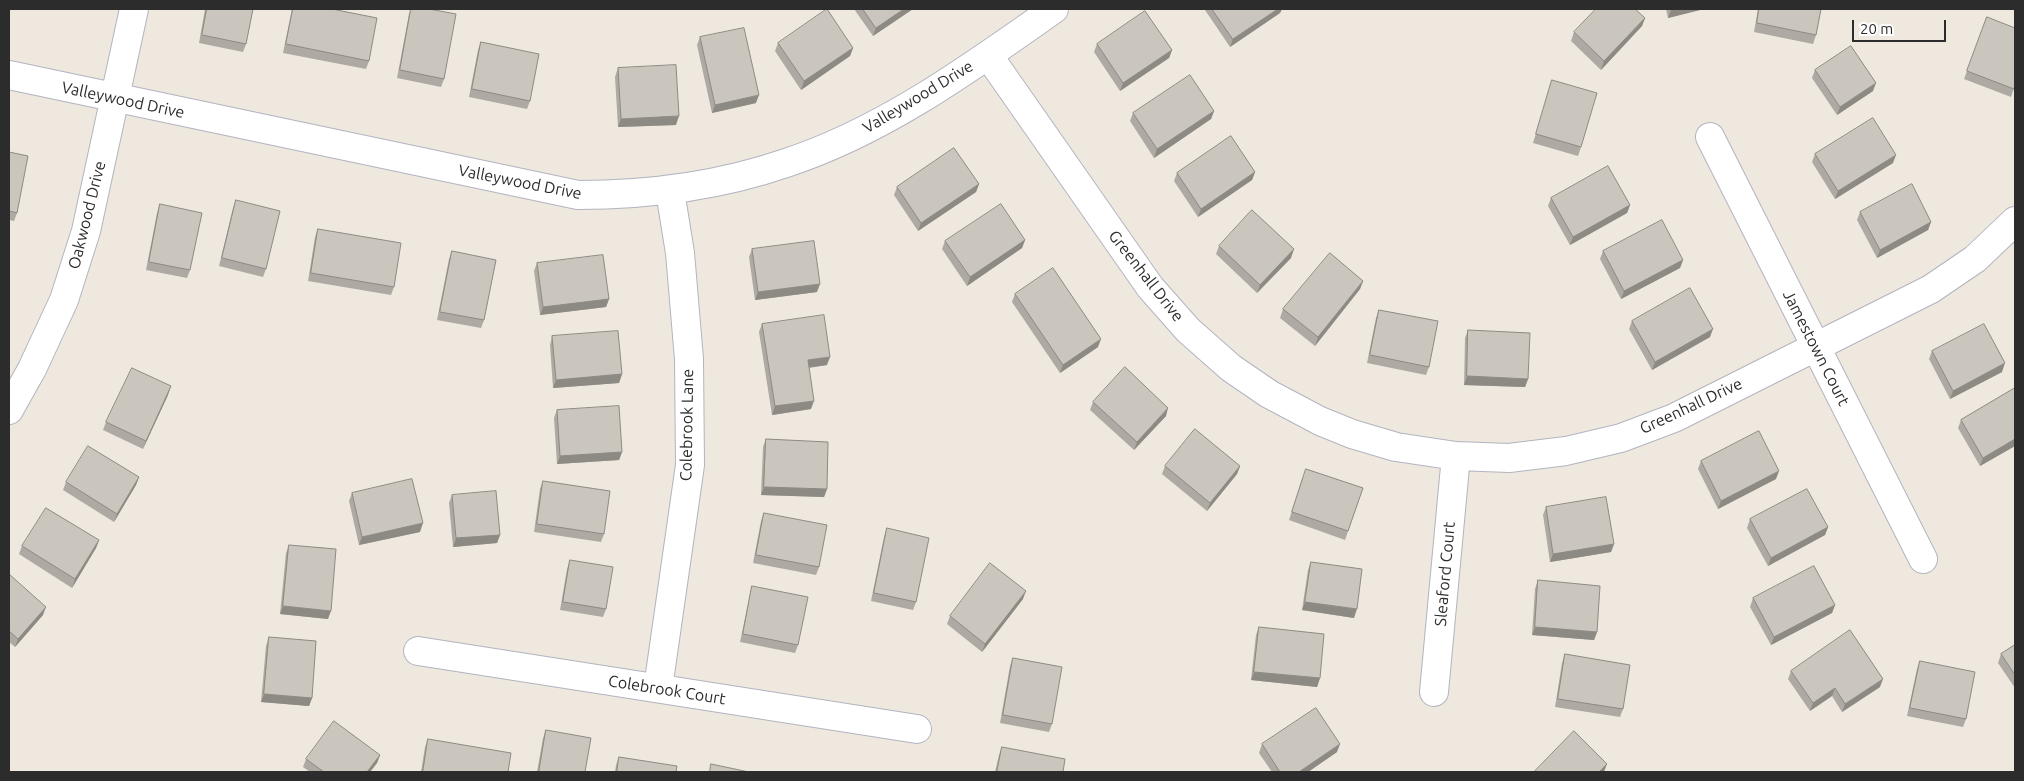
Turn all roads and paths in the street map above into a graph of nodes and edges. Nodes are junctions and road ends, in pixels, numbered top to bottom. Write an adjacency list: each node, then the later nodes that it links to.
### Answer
1 (134, 9): 5 (street, Oakwood Drive)
2 (1054, 9): 3 (street, Valleywood Drive)
3 (988, 55): 7 (street, Valleywood Drive); 11 (street, Greenhall Drive)
4 (9, 75): 5 (street, Valleywood Drive)
5 (115, 99): 7 (street, Valleywood Drive); 10 (street, Oakwood Drive)
6 (1710, 137): 9 (street, Jamestown Court)
7 (670, 191): 14 (street, Colebrook Lane)
8 (2015, 220): 9 (street, Greenhall Drive)
9 (1815, 346): 11 (street, Greenhall Drive); 12 (street, Jamestown Court)
10 (9, 410)
11 (1456, 456): 15 (street, Sleaford Court)
12 (1923, 559)
13 (418, 651): 14 (street, Colebrook Court)
14 (658, 688): 16 (street, Colebrook Court)
15 (1434, 692)
16 (917, 729)

